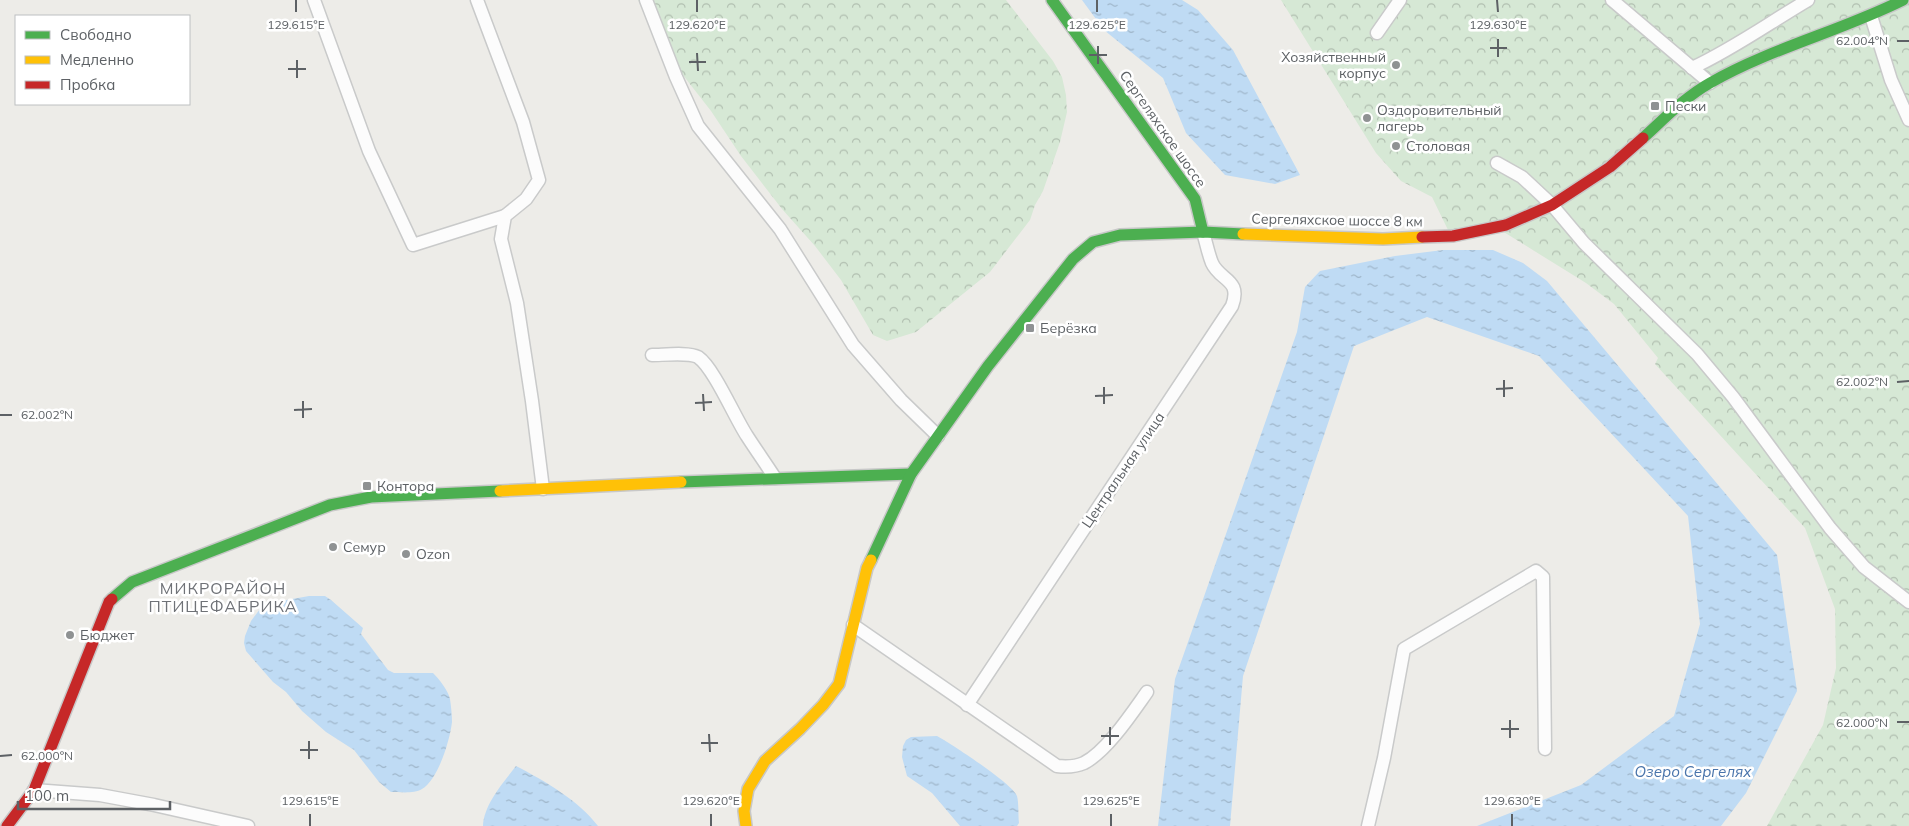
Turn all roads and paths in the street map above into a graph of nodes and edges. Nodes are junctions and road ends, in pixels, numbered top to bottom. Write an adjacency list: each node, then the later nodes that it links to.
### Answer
1 (314, 0): 16 (street)
2 (477, 0): 16 (street)
3 (646, 0): 19 (street)
4 (1052, 0): 17 (street, Сергеляхское шоссе)
5 (1400, 0): 10 (street)
6 (1612, 0): 11 (street)
7 (1808, 0): 11 (street)
8 (1903, 0): 9 (street, Сергеляхское шоссе 8 км)
9 (1871, 16): 12 (street, Сергеляхское шоссе 8 км); 13 (street)
10 (1377, 33)
11 (1692, 68): 12 (street)
12 (1710, 83): 15 (street, Сергеляхское шоссе 8 км)
13 (1909, 120)
14 (1497, 163): 15 (street)
15 (1552, 205): 17 (street, Сергеляхское шоссе 8 км); 23 (street)
16 (505, 216): 22 (street)
17 (1203, 232): 19 (street, Сергеляхское шоссе 8 км); 26 (street, Центральная улица)
18 (652, 355): 21 (street)
19 (938, 436): 20 (street, Сергеляхское шоссе 8 км)
20 (911, 474): 21 (street); 24 (street, Сергеляхское шоссе 8 км)
21 (775, 478): 22 (street)
22 (543, 489): 28 (street)
23 (1909, 602)
24 (853, 625): 26 (street); 31 (street, Сергеляхское шоссе 8 км)
25 (1147, 692): 26 (street)
26 (967, 705)
27 (1545, 750): 32 (street)
28 (34, 790): 29 (street); 30 (street)
29 (7, 826)
30 (248, 826)
31 (746, 826)
32 (1368, 826)

